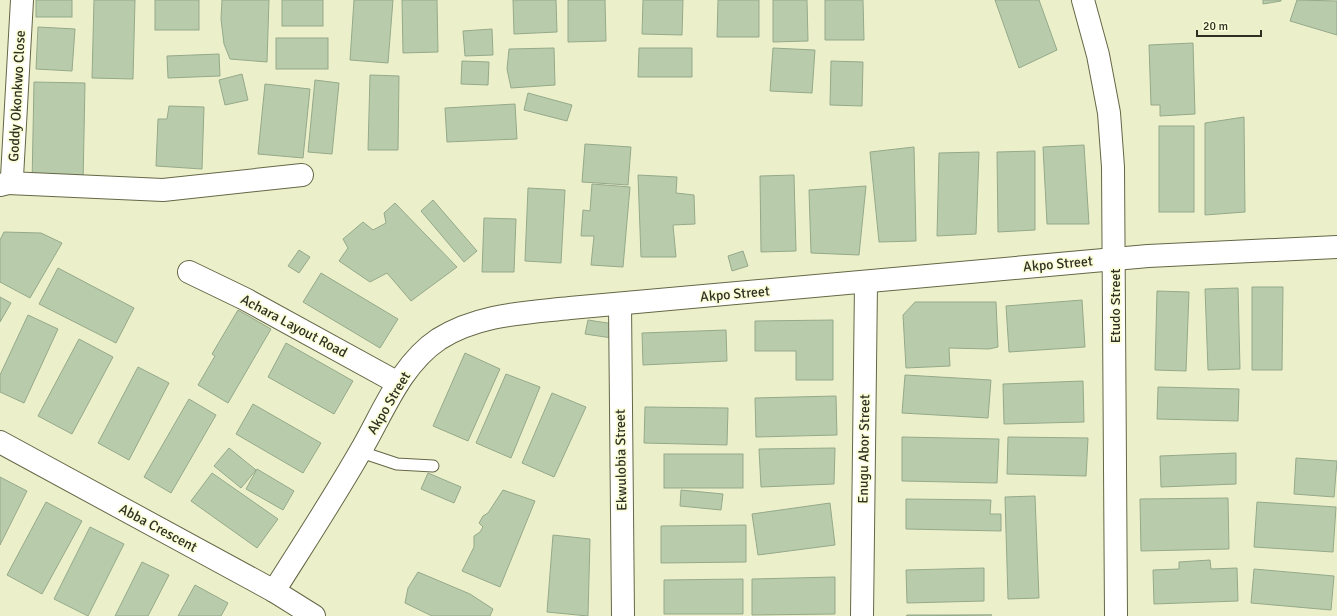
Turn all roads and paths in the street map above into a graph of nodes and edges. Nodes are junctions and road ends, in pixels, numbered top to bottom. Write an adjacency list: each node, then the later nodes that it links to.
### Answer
1 (22, 0): 4 (street, Goddy Okonkwo Close)
2 (1083, 0): 6 (street, Etudo Street)
3 (302, 175): 4 (street)
4 (4, 184)
5 (1337, 247): 6 (street, Akpo Street)
6 (1114, 259): 8 (street, Akpo Street); 18 (street, Etudo Street)
7 (189, 272): 10 (street, Achara Layout Road)
8 (866, 282): 9 (street, Akpo Street); 17 (street, Enugu Abor Street)
9 (620, 304): 10 (street, Akpo Street); 16 (street, Ekwulobia Street)
10 (398, 383): 12 (street, Akpo Street)
11 (0, 442): 14 (street, Abba Crescent)
12 (361, 452): 13 (lane); 14 (street, Akpo Street)
13 (433, 466)
14 (274, 591): 15 (street, Abba Crescent)
15 (314, 616)
16 (624, 616)
17 (862, 616)
18 (1116, 616)

